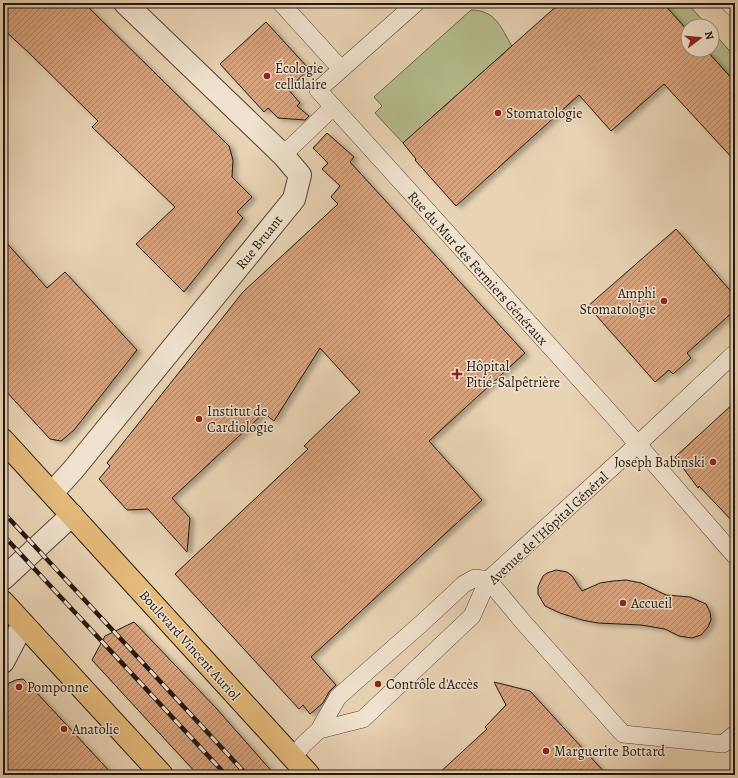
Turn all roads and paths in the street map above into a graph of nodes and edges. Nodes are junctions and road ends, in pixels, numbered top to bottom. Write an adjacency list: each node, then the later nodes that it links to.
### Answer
1 (125, 3): 8 (street, Rue Bruant)
2 (281, 3): 6 (lane)
3 (416, 3): 6 (lane)
4 (729, 3): 5 (lane)
5 (735, 9)
6 (341, 69): 7 (lane, Rue du Mur des Fermiers Généraux)
7 (333, 107): 8 (lane); 11 (lane, Rue du Mur des Fermiers Généraux)
8 (283, 155): 12 (street, Rue Bruant)
9 (735, 353): 11 (lane, Avenue de l'Hôpital Général)
10 (3, 440): 12 (main road, Boulevard Vincent Auriol)
11 (637, 445): 14 (lane, Rue du Mur des Fermiers Généraux); 16 (lane, Avenue de l'Hôpital Général)
12 (52, 493): 13 (main road, Boulevard Vincent Auriol)
13 (72, 515): 15 (street); 22 (main road, Boulevard Vincent Auriol)
14 (735, 556)
15 (3, 579)
16 (488, 580): 20 (lane); 20 (lane, Avenue de l'Hôpital Général); 21 (lane)
17 (3, 602): 18 (main road)
18 (23, 624): 19 (street); 23 (main road)
19 (3, 662)
20 (319, 730): 22 (lane, Avenue de l'Hôpital Général)
21 (735, 734)
22 (292, 758): 24 (main road, Boulevard Vincent Auriol)
23 (162, 775)
24 (309, 775)

